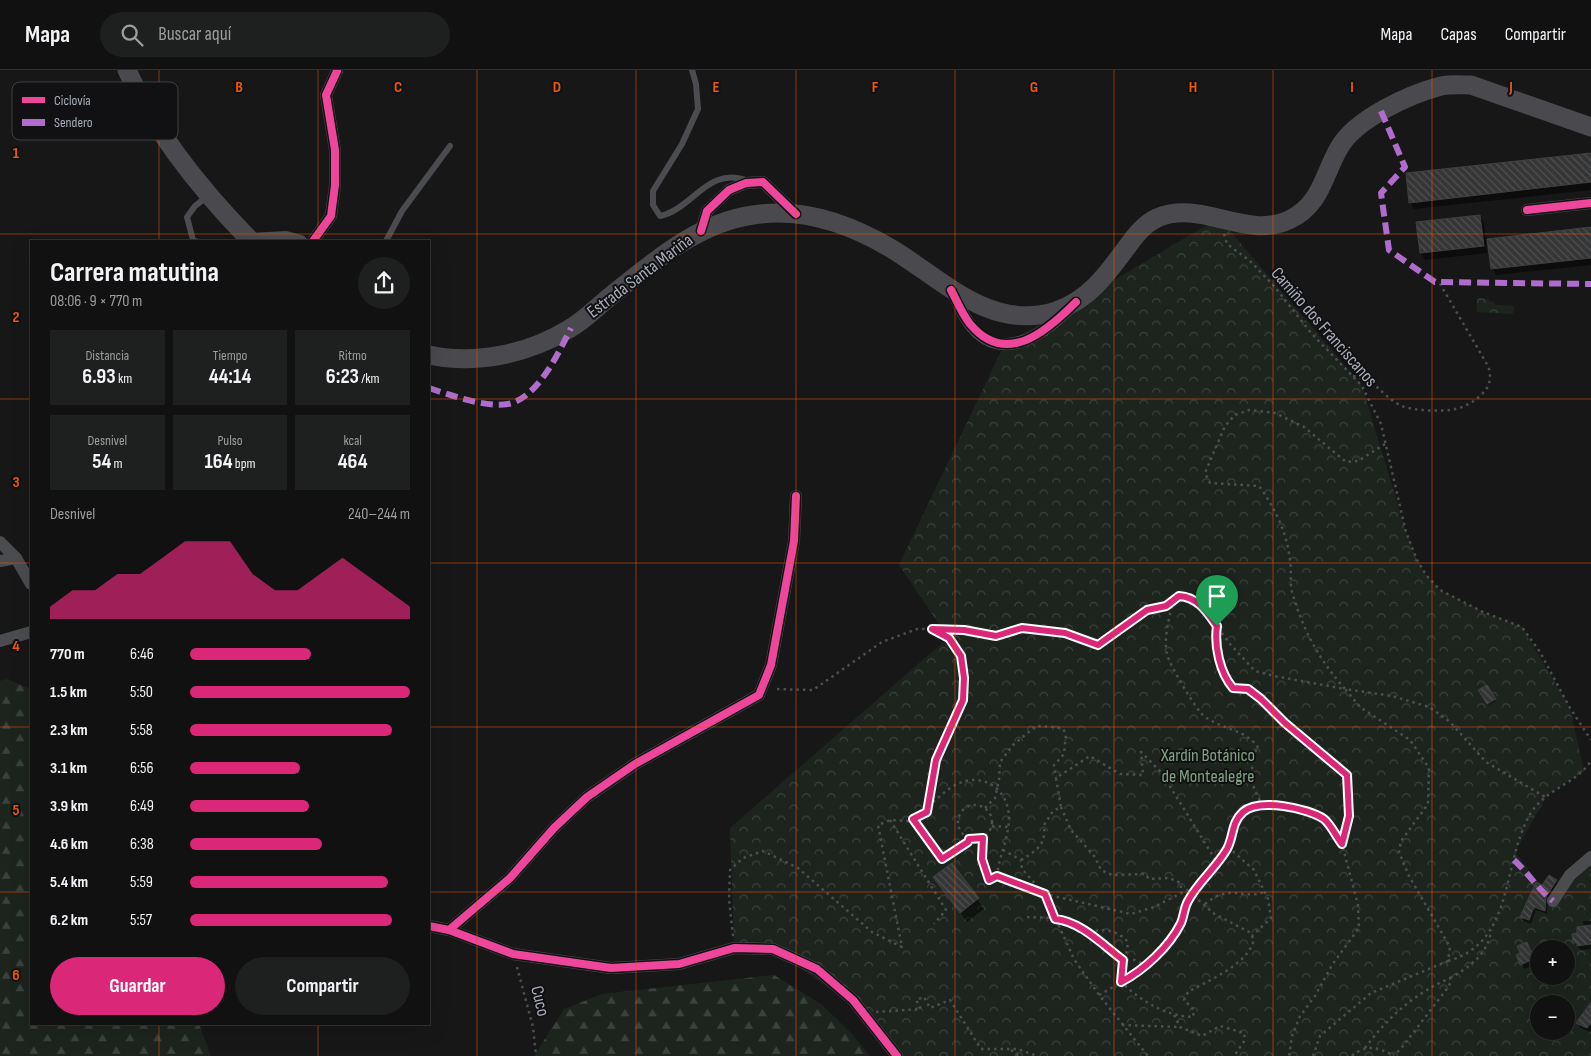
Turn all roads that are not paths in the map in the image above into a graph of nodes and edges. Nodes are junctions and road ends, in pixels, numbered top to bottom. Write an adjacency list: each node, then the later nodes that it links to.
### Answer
1 (127, 70): 4 (main road)
2 (692, 70): 8 (lane)
3 (337, 71): 17 (street)
4 (134, 82)
5 (1591, 127): 20 (main road, Estrada Santa Mariña)
6 (167, 140): 9 (main road)
7 (450, 146): 18 (lane)
8 (751, 182): 12 (street); 13 (street)
9 (208, 196): 14 (lane); 15 (main road)
10 (1591, 203): 11 (street)
11 (1527, 210)
12 (796, 214): 13 (main road, Estrada Santa Mariña); 19 (main road, Estrada Santa Mariña)
13 (701, 231): 21 (main road, Estrada Santa Mariña)
14 (193, 240)
15 (250, 240): 16 (street)
16 (298, 240)
17 (314, 240)
18 (387, 240)
19 (951, 290): 20 (main road, Estrada Santa Mariña); 20 (street)
20 (1076, 302)
21 (430, 355)
22 (796, 496): 32 (street)
23 (0, 542): 24 (street)
24 (16, 558): 25 (street); 26 (street)
25 (0, 561)
26 (30, 582)
27 (30, 632): 28 (street)
28 (0, 641)
29 (1591, 857): 30 (street)
30 (1553, 901)
31 (430, 926): 32 (street)
32 (449, 930): 33 (street)
33 (897, 1056)

